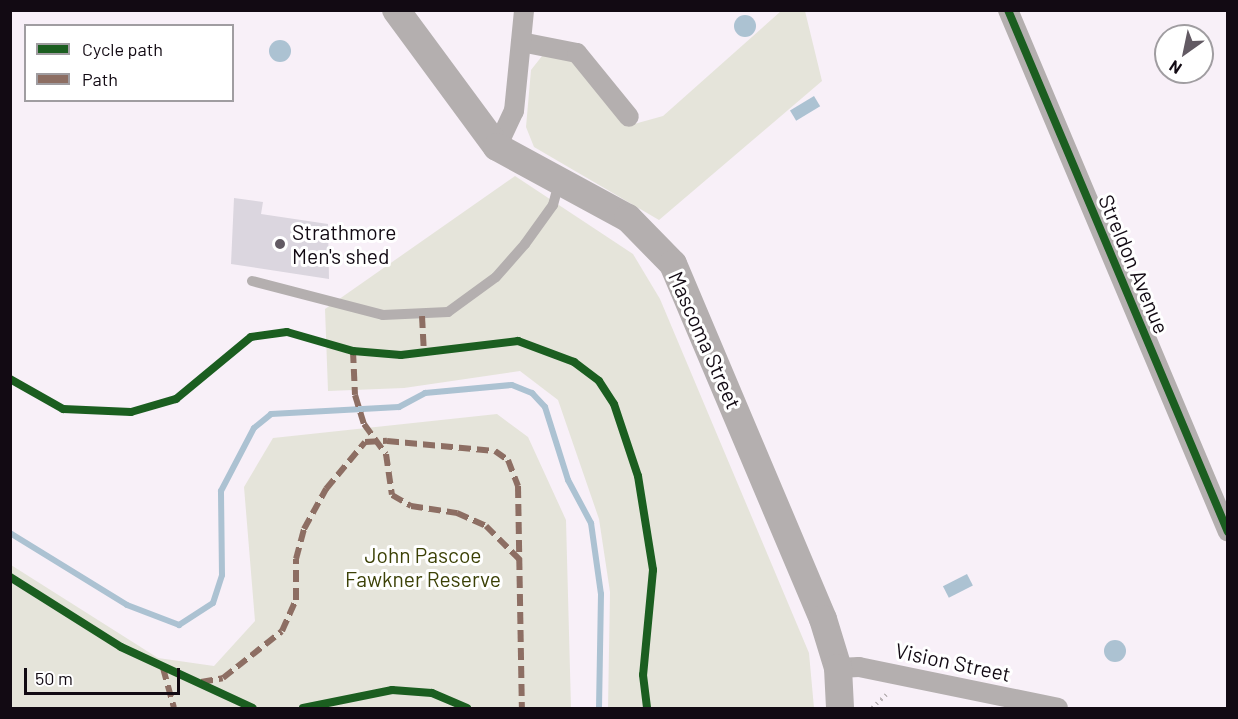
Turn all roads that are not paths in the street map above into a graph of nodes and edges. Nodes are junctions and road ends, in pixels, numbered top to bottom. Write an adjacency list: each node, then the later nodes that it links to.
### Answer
1 (396, 10): 6 (main road, Mascoma Street)
2 (525, 10): 4 (street)
3 (1008, 10): 9 (street, Streldon Avenue)
4 (521, 42): 5 (street); 6 (street)
5 (629, 117)
6 (497, 147): 7 (main road, Mascoma Street)
7 (560, 182): 8 (lane); 10 (main road, Mascoma Street)
8 (252, 281)
9 (1227, 532)
10 (838, 668): 11 (main road, Mascoma Street); 12 (street, Vision Street)
11 (840, 708)
12 (1058, 708)

